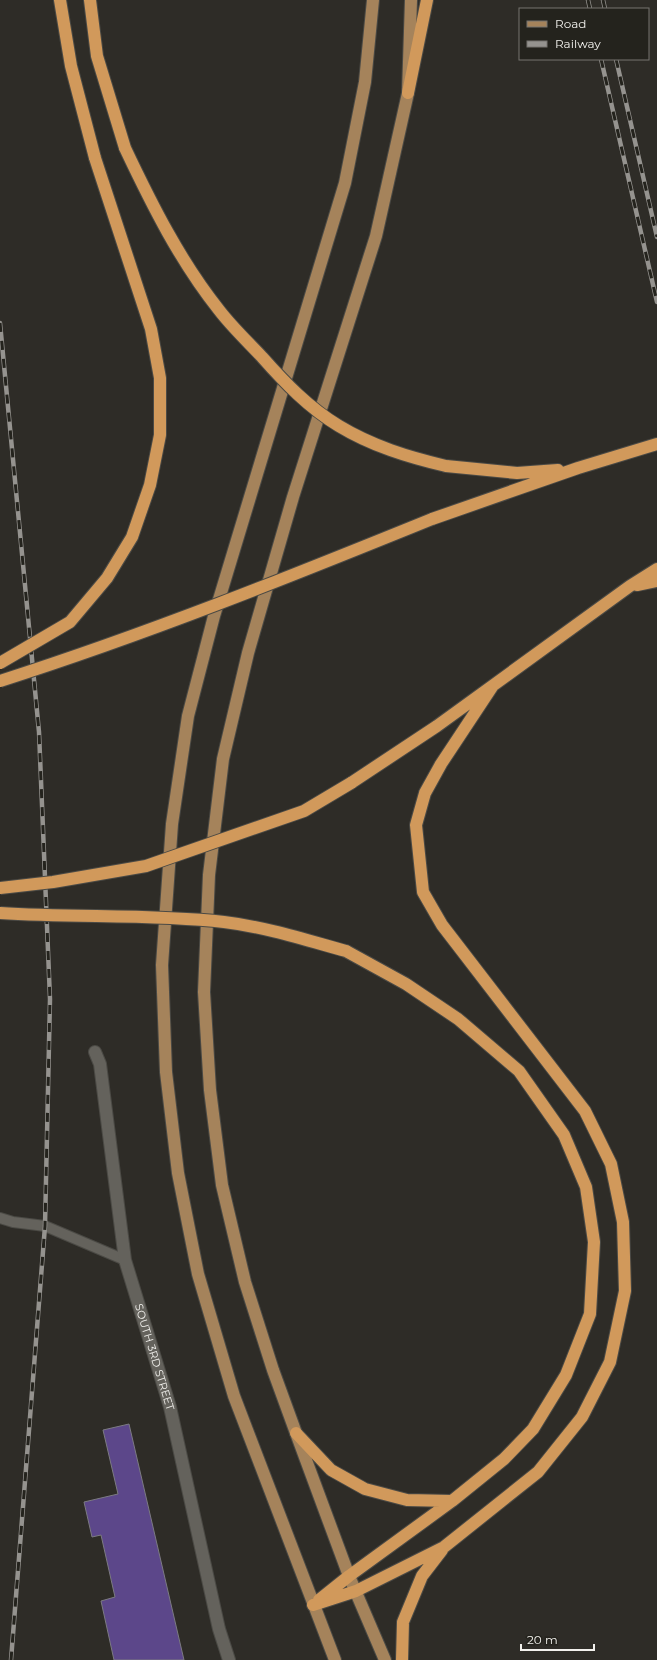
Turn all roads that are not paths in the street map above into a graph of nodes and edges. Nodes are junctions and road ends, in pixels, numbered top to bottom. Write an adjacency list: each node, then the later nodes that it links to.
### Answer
1 (60, 0): 12 (highway, bridge)
2 (90, 0): 8 (highway, bridge)
3 (372, 0): 25 (main road)
4 (411, 0): 6 (main road)
5 (427, 0): 6 (highway)
6 (408, 93): 20 (main road)
7 (657, 444): 8 (highway)
8 (578, 468): 13 (highway, bridge)
9 (657, 569): 11 (highway)
10 (657, 581): 11 (highway)
11 (630, 586): 14 (highway)
12 (0, 663)
13 (0, 680)
14 (492, 687): 15 (highway, bridge); 22 (highway)
15 (0, 888)
16 (0, 913): 21 (highway, bridge)
17 (95, 1052): 19 (street, SOUTH 3RD STREET)
18 (0, 1218): 19 (lane)
19 (125, 1260): 26 (street, SOUTH 3RD STREET)
20 (296, 1433): 21 (highway); 23 (main road)
21 (452, 1501): 23 (highway)
22 (444, 1547): 24 (highway); 29 (highway)
23 (349, 1576): 24 (main road); 25 (highway)
24 (356, 1591): 25 (highway); 28 (main road)
25 (313, 1605): 27 (main road)
26 (229, 1660)
27 (335, 1660)
28 (385, 1660)
29 (402, 1660)

